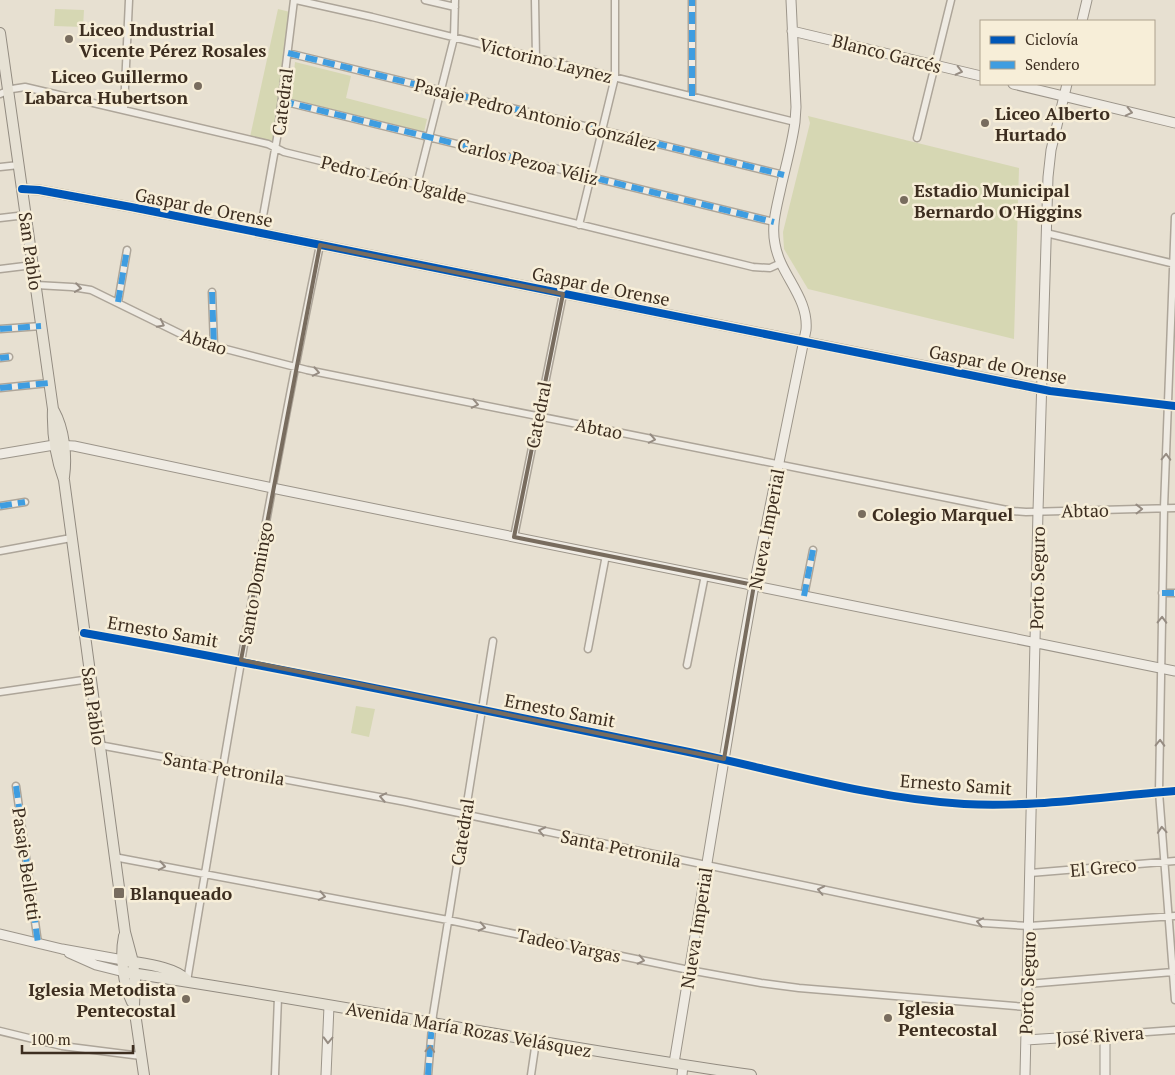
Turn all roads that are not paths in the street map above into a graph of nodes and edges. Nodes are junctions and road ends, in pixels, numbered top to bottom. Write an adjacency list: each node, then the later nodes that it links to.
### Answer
1 (130, 0): 28 (street)
2 (295, 0): 14 (street, Victorino Laynez); 16 (street, Catedral)
3 (425, 0): 10 (street)
4 (535, 0): 17 (street)
5 (615, 0): 20 (street)
6 (692, 0): 25 (street)
7 (791, 0): 12 (street, Nueva Imperial)
8 (951, 0): 18 (street)
9 (1087, 0): 11 (street)
10 (455, 4): 14 (street)
11 (1082, 20)
12 (792, 31): 18 (street, Blanco Garcés); 29 (street, Nueva Imperial)
13 (0, 33): 15 (main road, San Pablo)
14 (454, 38): 17 (street, Victorino Laynez); 23 (street)
15 (1, 46): 24 (main road, San Pablo)
16 (288, 54): 23 (street, Pasaje Pedro Antonio González); 27 (street, Catedral)
17 (536, 58): 20 (street, Victorino Laynez)
18 (935, 65): 19 (street, Blanco Garcés, one-way to 19); 33 (street)
19 (980, 76)
20 (615, 77): 25 (street, Victorino Laynez); 31 (street)
21 (1017, 85): 26 (street)
22 (1066, 85): 26 (street, Porto Seguro)
23 (441, 91): 31 (street, Pasaje Pedro Antonio González); 32 (street)
24 (4, 93): 28 (street, Pedro León Ugalde); 35 (main road, San Pablo)
25 (692, 96): 29 (street, Victorino Laynez)
26 (1064, 96): 30 (street, one-way to 30); 47 (street, Porto Seguro)
27 (282, 101): 32 (street, Carlos Pezoa Véliz); 34 (street, Catedral)
28 (124, 109): 34 (street, Pedro León Ugalde)
29 (795, 122): 38 (street, Nueva Imperial)
30 (1175, 123)
31 (602, 130): 37 (street); 38 (street, Pasaje Pedro Antonio González)
32 (429, 137): 37 (street, Carlos Pezoa Véliz); 39 (street)
33 (917, 138)
34 (276, 148): 39 (street, Pedro León Ugalde); 46 (street, Catedral)
35 (18, 165): 36 (street); 40 (main road, San Pablo)
36 (0, 167)
37 (591, 176): 44 (street, Carlos Pezoa Véliz); 45 (street)
38 (784, 176): 44 (street, Nueva Imperial)
39 (417, 185): 45 (street, Pedro León Ugalde)
40 (22, 189): 41 (main road, San Pablo); 46 (street, Gaspar de Orense)
41 (26, 216): 43 (street); 52 (main road, San Pablo)
42 (1175, 217): 51 (street)
43 (0, 218)
44 (774, 222): 50 (street, Nueva Imperial)
45 (579, 225): 50 (street, Pedro León Ugalde)
46 (260, 233): 48 (street, Gaspar de Orense)
47 (1046, 234): 51 (street); 67 (street, Porto Seguro)
48 (320, 245): 56 (street, Gaspar de Orense); 64 (street, Santo Domingo)
49 (127, 250): 57 (street)
50 (781, 263): 60 (street, Nueva Imperial)
51 (1174, 264): 68 (street)
52 (33, 265): 53 (street); 54 (main road, San Pablo)
53 (0, 269)
54 (36, 285): 57 (street, Abtao, one-way to 57); 58 (main road, San Pablo)
55 (212, 292): 61 (street)
56 (563, 294): 60 (street, Gaspar de Orense); 70 (street, Catedral)
57 (118, 302): 61 (street, Abtao, one-way to 61)
58 (42, 326): 59 (street); 65 (main road, San Pablo)
59 (0, 329)
60 (804, 342): 67 (street, Gaspar de Orense); 73 (street, Nueva Imperial)
61 (214, 346): 64 (street, Abtao)
62 (9, 357): 63 (street)
63 (0, 358)
64 (297, 367): 70 (street, Abtao, one-way to 70); 74 (street, Santo Domingo)
65 (49, 383): 66 (street); 71 (main road, San Pablo)
66 (0, 388)
67 (1041, 389): 68 (street, Gaspar de Orense); 79 (street, Porto Seguro)
68 (1167, 406): 69 (street, Gaspar de Orense); 77 (street, one-way to 68)
69 (1175, 406)
70 (538, 416): 73 (street, Abtao, one-way to 73); 80 (street, Catedral)
71 (59, 445): 72 (street); 74 (street); 81 (main road, San Pablo)
72 (0, 454)
73 (779, 464): 79 (street, Abtao); 86 (street, Nueva Imperial)
74 (272, 488): 80 (street); 94 (street, Santo Domingo)
75 (25, 502): 76 (street)
76 (0, 506)
77 (1164, 508): 78 (street, Abtao); 79 (street, Abtao, one-way to 77); 87 (street)
78 (1175, 508)
79 (1038, 512): 92 (street, Porto Seguro)
80 (514, 537): 84 (street)
81 (71, 538): 83 (street); 90 (main road, San Pablo)
82 (814, 550): 89 (street)
83 (0, 551)
84 (606, 555): 85 (street); 93 (street)
85 (705, 575): 86 (street); 95 (street)
86 (754, 586): 89 (street); 102 (street, Nueva Imperial)
87 (1162, 593): 88 (street); 96 (street, one-way to 87)
88 (1175, 593)
89 (804, 596): 92 (street)
90 (84, 633): 94 (street, Ernesto Samit); 98 (main road, San Pablo)
91 (494, 641): 100 (street, Catedral)
92 (1036, 643): 96 (street); 107 (street, Porto Seguro)
93 (588, 649)
94 (240, 660): 100 (street, Ernesto Samit); 103 (street, Santo Domingo)
95 (687, 665)
96 (1161, 668): 97 (street); 106 (street, one-way to 96)
97 (1175, 671)
98 (90, 679): 99 (street); 101 (main road, San Pablo)
99 (0, 692)
100 (482, 710): 102 (street, Ernesto Samit); 108 (street, Catedral)
101 (99, 745): 103 (street, Santa Petronila); 109 (main road, San Pablo)
102 (724, 759): 107 (street, Ernesto Samit); 112 (street, Nueva Imperial)
103 (223, 767): 108 (street, Santa Petronila, one-way to 103); 114 (street, Santo Domingo)
104 (16, 786): 119 (street, Pasaje Belletti)
105 (1175, 791): 106 (street, Ernesto Samit)
106 (1159, 792): 107 (street, Ernesto Samit); 111 (street, one-way to 106)
107 (1032, 802): 113 (street, Porto Seguro)
108 (465, 814): 112 (street, Santa Petronila, one-way to 108); 116 (street, Catedral)
109 (114, 857): 114 (street, Tadeo Vargas, one-way to 114); 121 (main road, San Pablo)
110 (1175, 861): 111 (street, El Greco)
111 (1164, 862): 113 (street, El Greco); 115 (street)
112 (706, 866): 117 (street, Santa Petronila, one-way to 112); 122 (street, Nueva Imperial)
113 (1030, 873): 117 (street, Porto Seguro)
114 (205, 874): 116 (street, Tadeo Vargas, one-way to 116); 125 (street, Santo Domingo)
115 (1172, 916): 117 (street, Santa Petronila); 123 (street)
116 (448, 920): 122 (street, Tadeo Vargas, one-way to 122); 131 (street, Catedral)
117 (1029, 926): 126 (street, Porto Seguro)
118 (0, 934): 119 (street)
119 (38, 943): 120 (street)
120 (62, 949): 121 (street); 124 (street)
121 (128, 961): 124 (main road, San Pablo); 125 (main road, Avenida María Rozas Velásquez)
122 (689, 970): 130 (street, Tadeo Vargas); 138 (street, Nueva Imperial)
123 (1173, 972): 126 (street); 128 (street)
124 (129, 973): 125 (main road, Avenida María Rozas Velásquez); 137 (main road, San Pablo)
125 (187, 981): 127 (main road, Avenida María Rozas Velásquez)
126 (1027, 984): 130 (street, Porto Seguro)
127 (278, 997): 129 (main road, Avenida María Rozas Velásquez); 140 (street)
128 (1175, 1000)
129 (329, 1006): 131 (main road, Avenida María Rozas Velásquez); 141 (street, one-way to 141)
130 (1026, 1008): 135 (street, Porto Seguro)
131 (432, 1023): 136 (main road, Avenida María Rozas Velásquez); 142 (street, Catedral, one-way to 131)
132 (1175, 1030): 134 (street, José Rivera)
133 (0, 1031): 137 (street)
134 (1106, 1035): 135 (street, José Rivera); 146 (street)
135 (1026, 1040): 145 (street, Porto Seguro)
136 (536, 1041): 138 (main road, Avenida María Rozas Velásquez); 143 (street)
137 (141, 1056): 139 (main road, San Pablo)
138 (680, 1068): 144 (main road, Avenida María Rozas Velásquez)
139 (144, 1075)
140 (275, 1075)
141 (326, 1075)
142 (428, 1075)
143 (531, 1075)
144 (751, 1075)
145 (1025, 1075)
146 (1105, 1075)

